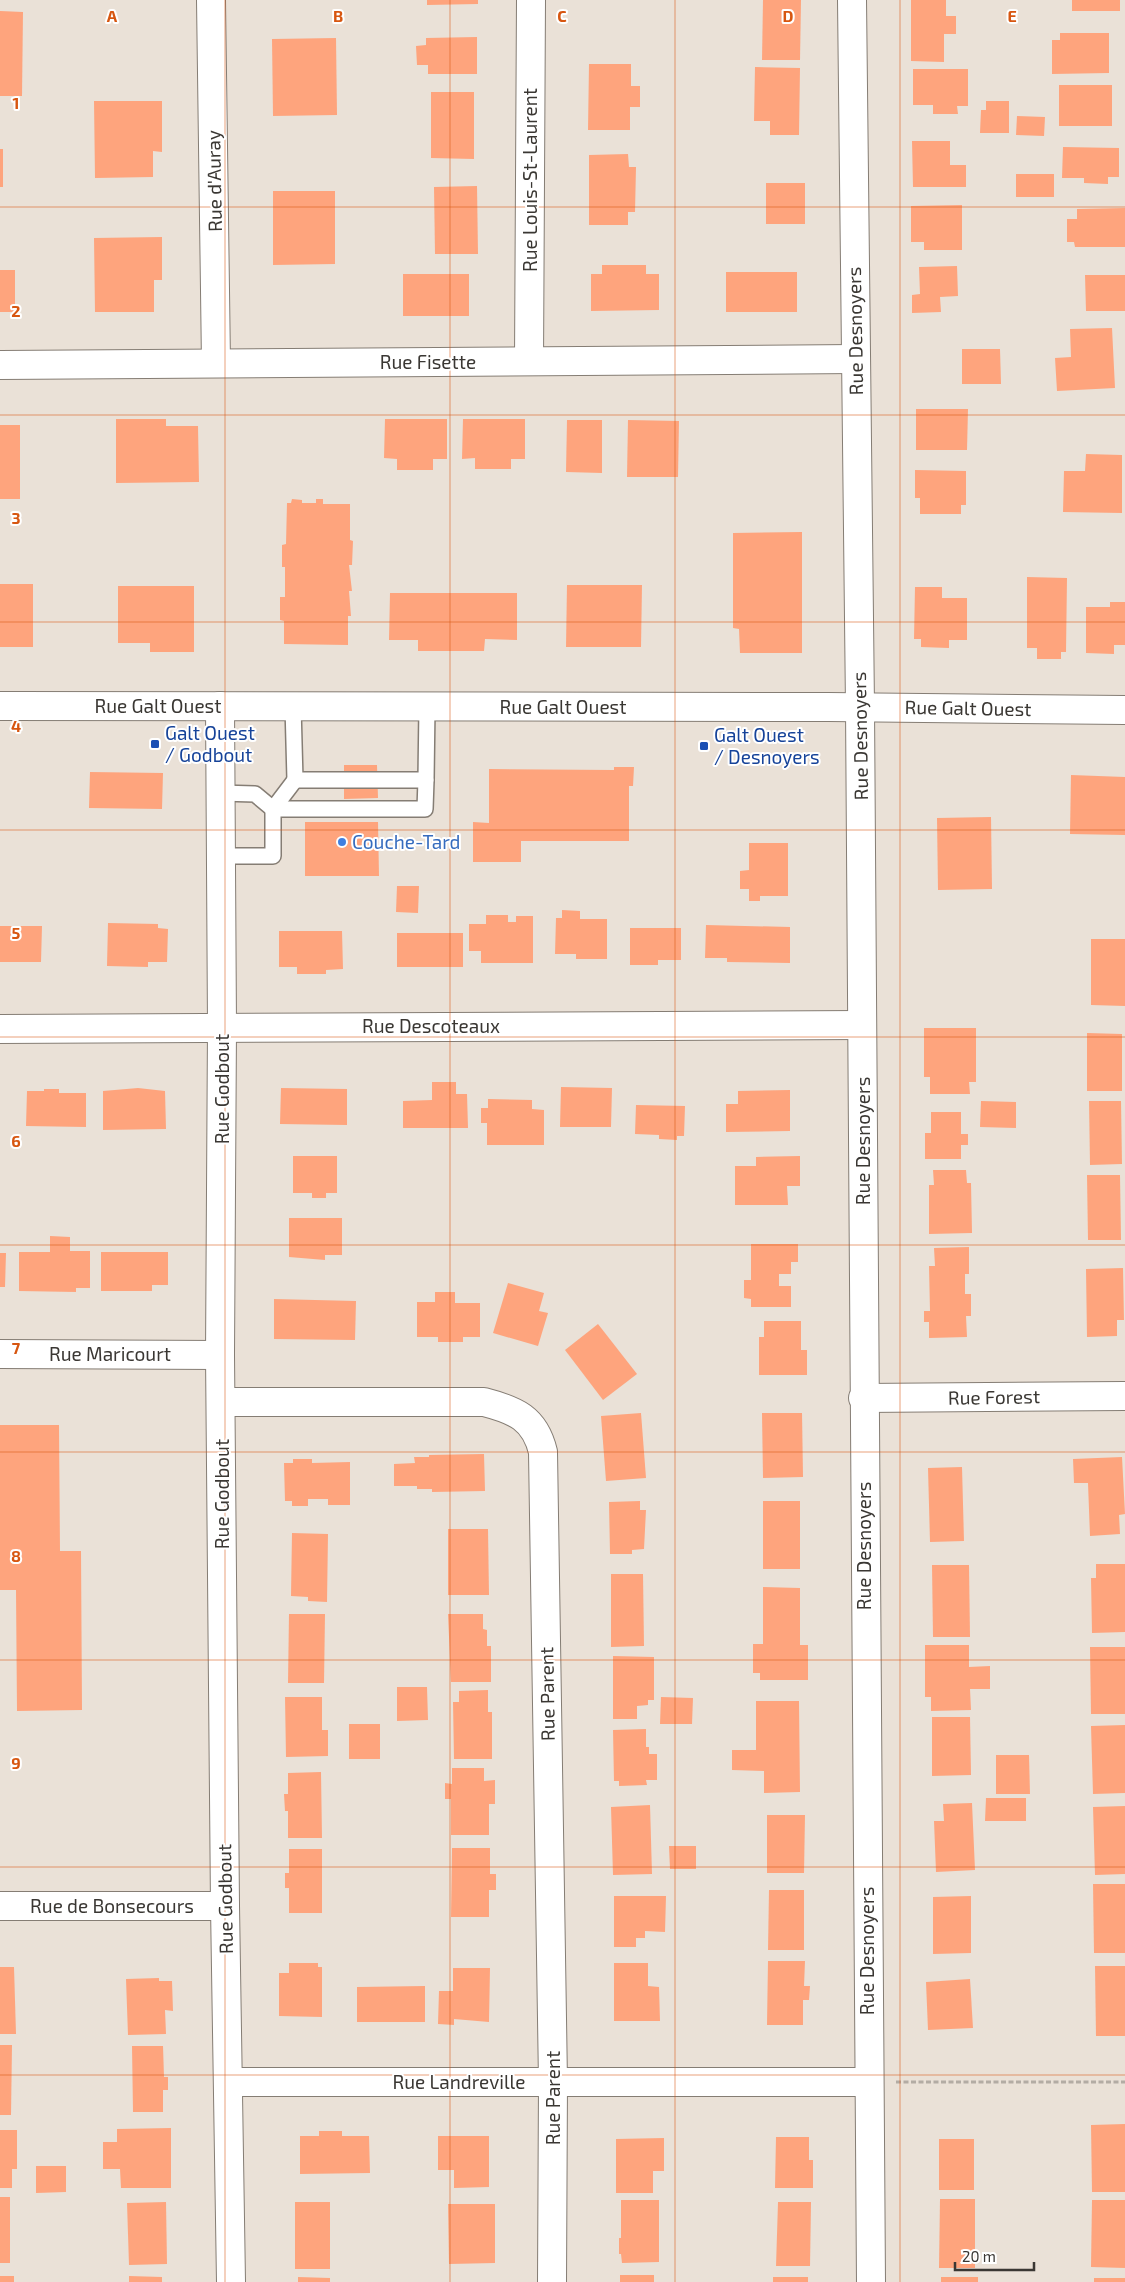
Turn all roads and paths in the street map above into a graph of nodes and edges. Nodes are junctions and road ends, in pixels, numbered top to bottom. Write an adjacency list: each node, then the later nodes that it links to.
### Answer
1 (211, 0): 6 (street, Rue d'Auray)
2 (531, 0): 5 (street, Rue Louis-St-Laurent)
3 (852, 0): 4 (street, Rue Desnoyers)
4 (856, 359): 5 (street, Rue Fisette); 12 (street, Rue Desnoyers)
5 (530, 361): 6 (street, Rue Fisette)
6 (216, 363): 7 (street, Rue Fisette)
7 (0, 364)
8 (0, 706): 9 (street, Rue Galt Ouest)
9 (220, 706): 10 (street, Rue Galt Ouest); 16 (street, Rue Godbout)
10 (294, 706): 11 (street, Rue Galt Ouest); 14 (lane)
11 (427, 706): 12 (street, Rue Galt Ouest); 15 (lane)
12 (860, 707): 13 (street, Rue Galt Ouest); 19 (street, Rue Desnoyers)
13 (1125, 710)
14 (295, 780): 15 (lane); 17 (lane)
15 (426, 780): 17 (lane)
16 (220, 793): 17 (lane); 18 (street, Rue Godbout)
17 (273, 809): 18 (lane)
18 (220, 856): 20 (street, Rue Godbout)
19 (862, 1025): 20 (street, Rue Descoteaux); 25 (street, Rue Desnoyers)
20 (222, 1027): 21 (street, Rue Descoteaux); 23 (street, Rue Godbout)
21 (0, 1029)
22 (0, 1354): 23 (street, Rue Maricourt)
23 (220, 1355): 26 (street, Rue Godbout)
24 (1125, 1396): 25 (street, Rue Forest)
25 (863, 1398): 31 (street, Rue Desnoyers)
26 (221, 1402): 28 (street, Rue Godbout); 30 (street, Rue Parent)
27 (0, 1906): 28 (street, Rue de Bonsecours)
28 (224, 1906): 29 (street, Rue Godbout)
29 (229, 2082): 30 (street, Rue Landreville); 33 (street, Rue Godbout)
30 (553, 2082): 31 (street, Rue Landreville); 34 (street, Rue Parent)
31 (868, 2082): 32 (path); 35 (street, Rue Desnoyers)
32 (1125, 2082)
33 (231, 2282)
34 (552, 2282)
35 (871, 2282)

